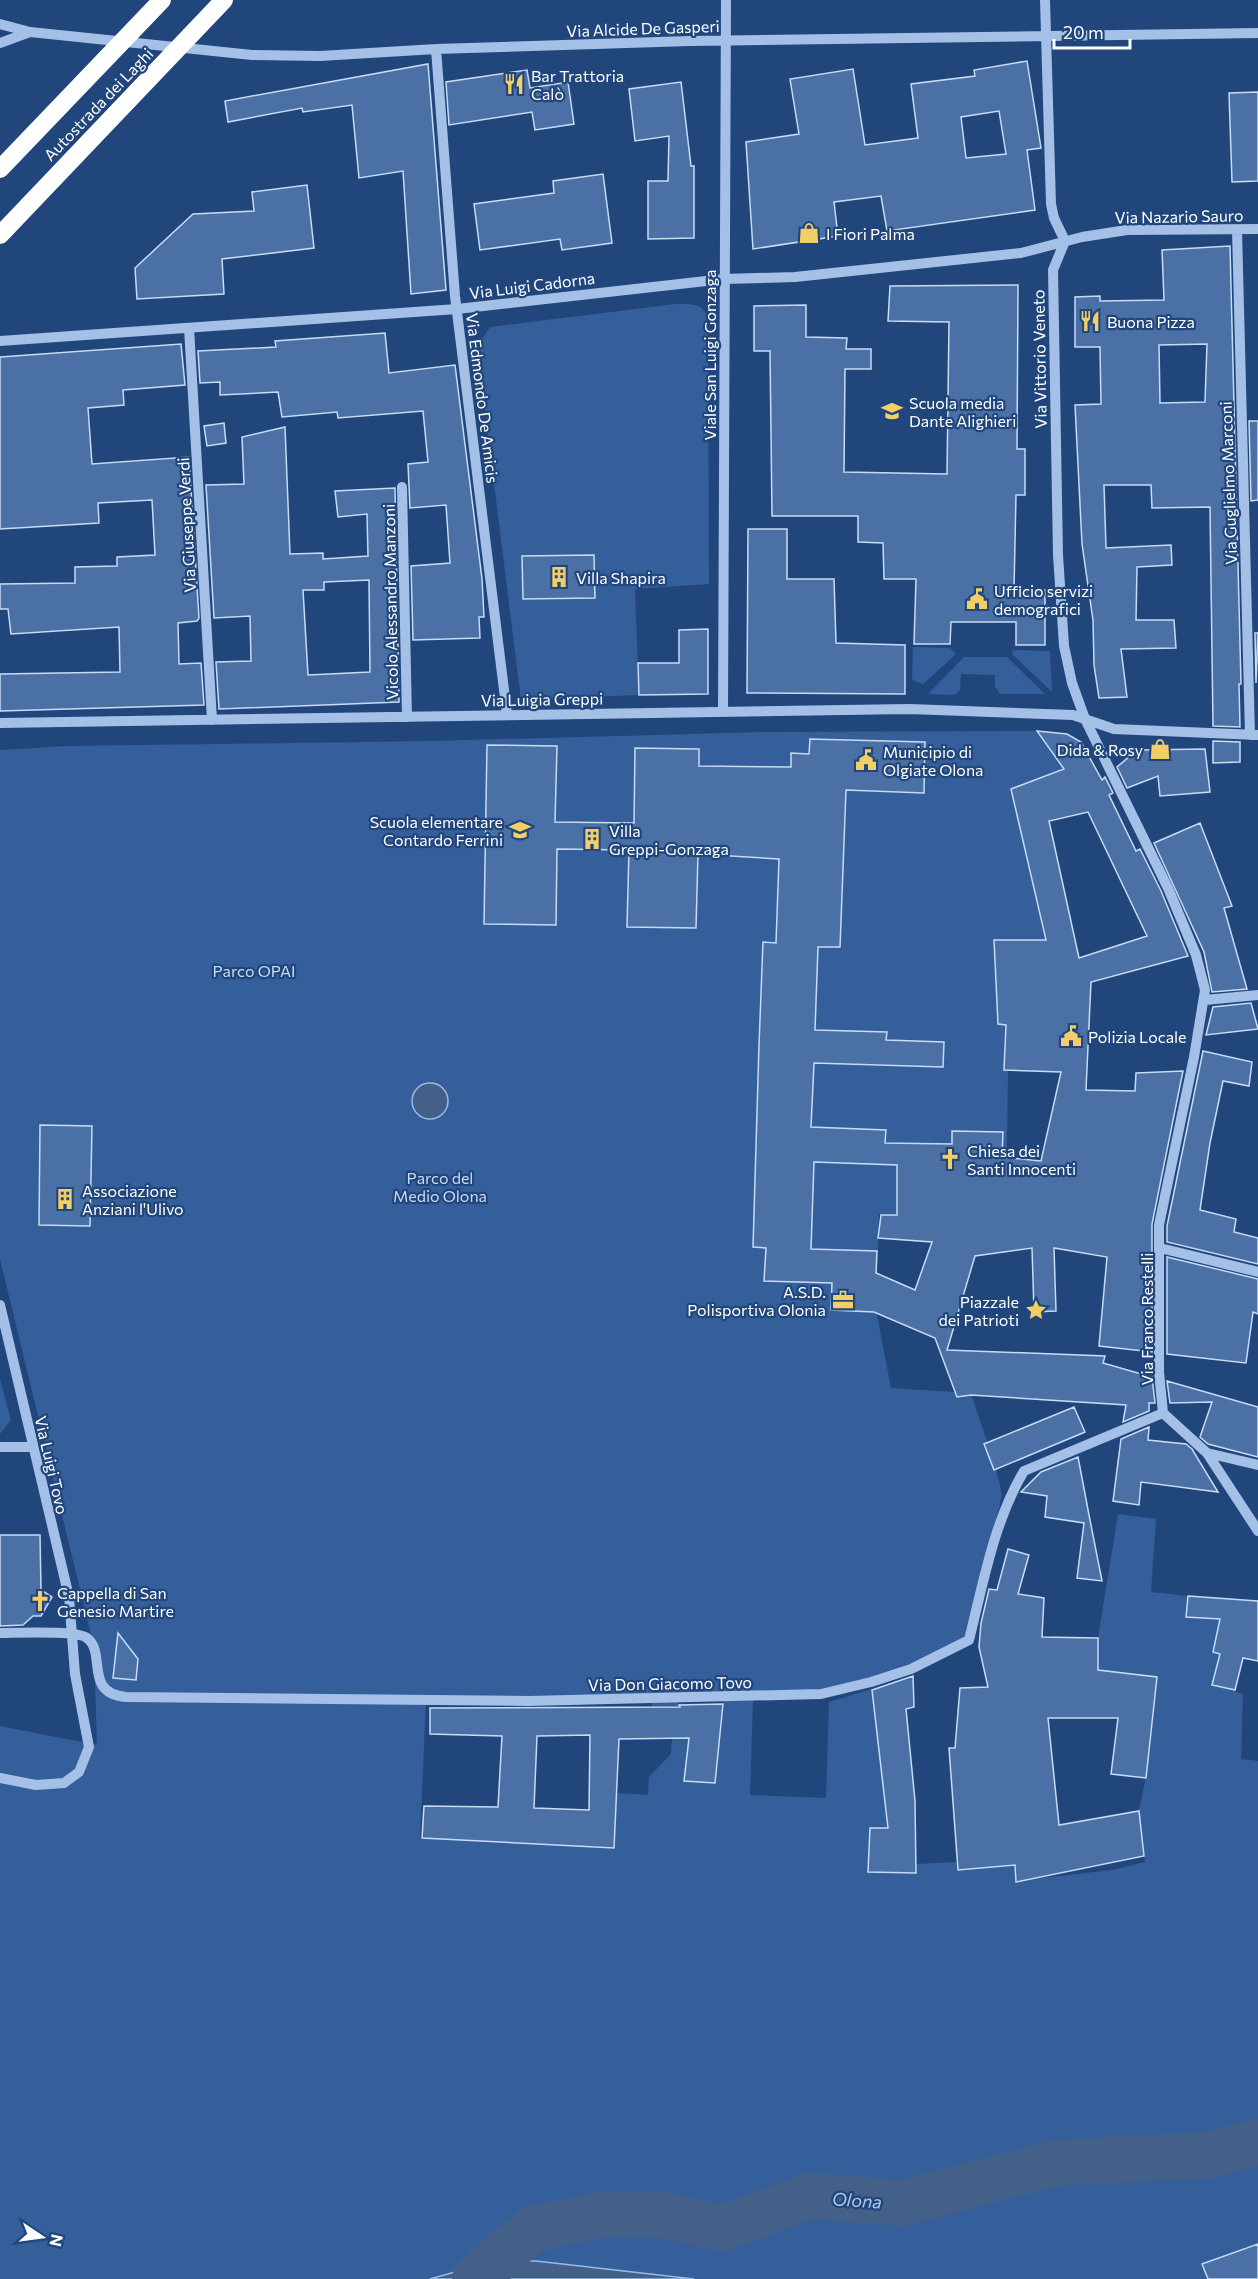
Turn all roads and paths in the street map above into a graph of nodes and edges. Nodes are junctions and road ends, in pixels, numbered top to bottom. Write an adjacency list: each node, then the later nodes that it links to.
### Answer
1 (162, 0): 12 (highway, Autostrada dei Laghi)
2 (225, 0): 15 (highway, Autostrada dei Laghi)
3 (726, 0): 9 (street, Viale San Luigi Gonzaga)
4 (1045, 0): 8 (street)
5 (0, 24): 6 (street, Via Alcide De Gasperi)
6 (30, 32): 10 (street, Via Alcide De Gasperi); 11 (street, Via Alcide De Gasperi)
7 (1258, 33): 8 (street, Via Alcide De Gasperi)
8 (1045, 35): 9 (street, Via Alcide De Gasperi); 16 (street)
9 (727, 40): 11 (street, Via Alcide De Gasperi); 17 (street, Viale San Luigi Gonzaga)
10 (0, 44)
11 (435, 49): 18 (street, Via Edmondo De Amicis)
12 (0, 169)
13 (1258, 229): 14 (street, Via Nazario Sauro)
14 (1237, 230): 16 (street, Via Nazario Sauro); 28 (street, Via Guglielmo Marconi)
15 (0, 235)
16 (1065, 241): 17 (street, Via Luigi Cadorna); 25 (street, Via Vittorio Veneto)
17 (724, 279): 18 (street, Via Luigi Cadorna); 22 (street, Viale San Luigi Gonzaga)
18 (457, 309): 19 (street, Via Luigi Cadorna); 23 (street, Via Edmondo De Amicis)
19 (189, 328): 20 (street, Via Luigi Cadorna); 26 (street, Via Giuseppe Verdi)
20 (0, 341)
21 (402, 487): 24 (street, Vicolo Alessandro Manzoni)
22 (723, 711): 23 (street, Via Luigia Greppi); 25 (street, Via Luigia Greppi)
23 (507, 714): 24 (street, Via Luigia Greppi)
24 (407, 717): 26 (street, Via Luigia Greppi)
25 (1085, 719): 28 (street, Via Luigia Greppi); 29 (street, Via Vittorio Veneto)
26 (212, 720): 27 (street, Via Luigia Greppi)
27 (0, 723)
28 (1254, 735)
29 (1203, 981): 31 (street, Via Franco Restelli)
30 (1258, 995): 31 (street)
31 (1205, 1000): 32 (street, Via Franco Restelli)
32 (1160, 1248): 33 (street); 36 (street, Via Franco Restelli)
33 (1258, 1272)
34 (0, 1305): 35 (street, Via Luigi Tovo)
35 (4, 1341): 38 (street, Via Luigi Tovo)
36 (1163, 1413): 39 (street); 43 (street, Via Don Giacomo Tovo)
37 (0, 1447): 38 (street)
38 (32, 1447): 43 (street, Via Luigi Tovo)
39 (1207, 1454): 40 (street); 41 (street)
40 (1258, 1465)
41 (1258, 1531)
42 (0, 1632): 43 (street)
43 (73, 1632): 44 (street, Via Luigi Tovo)
44 (0, 1778)

